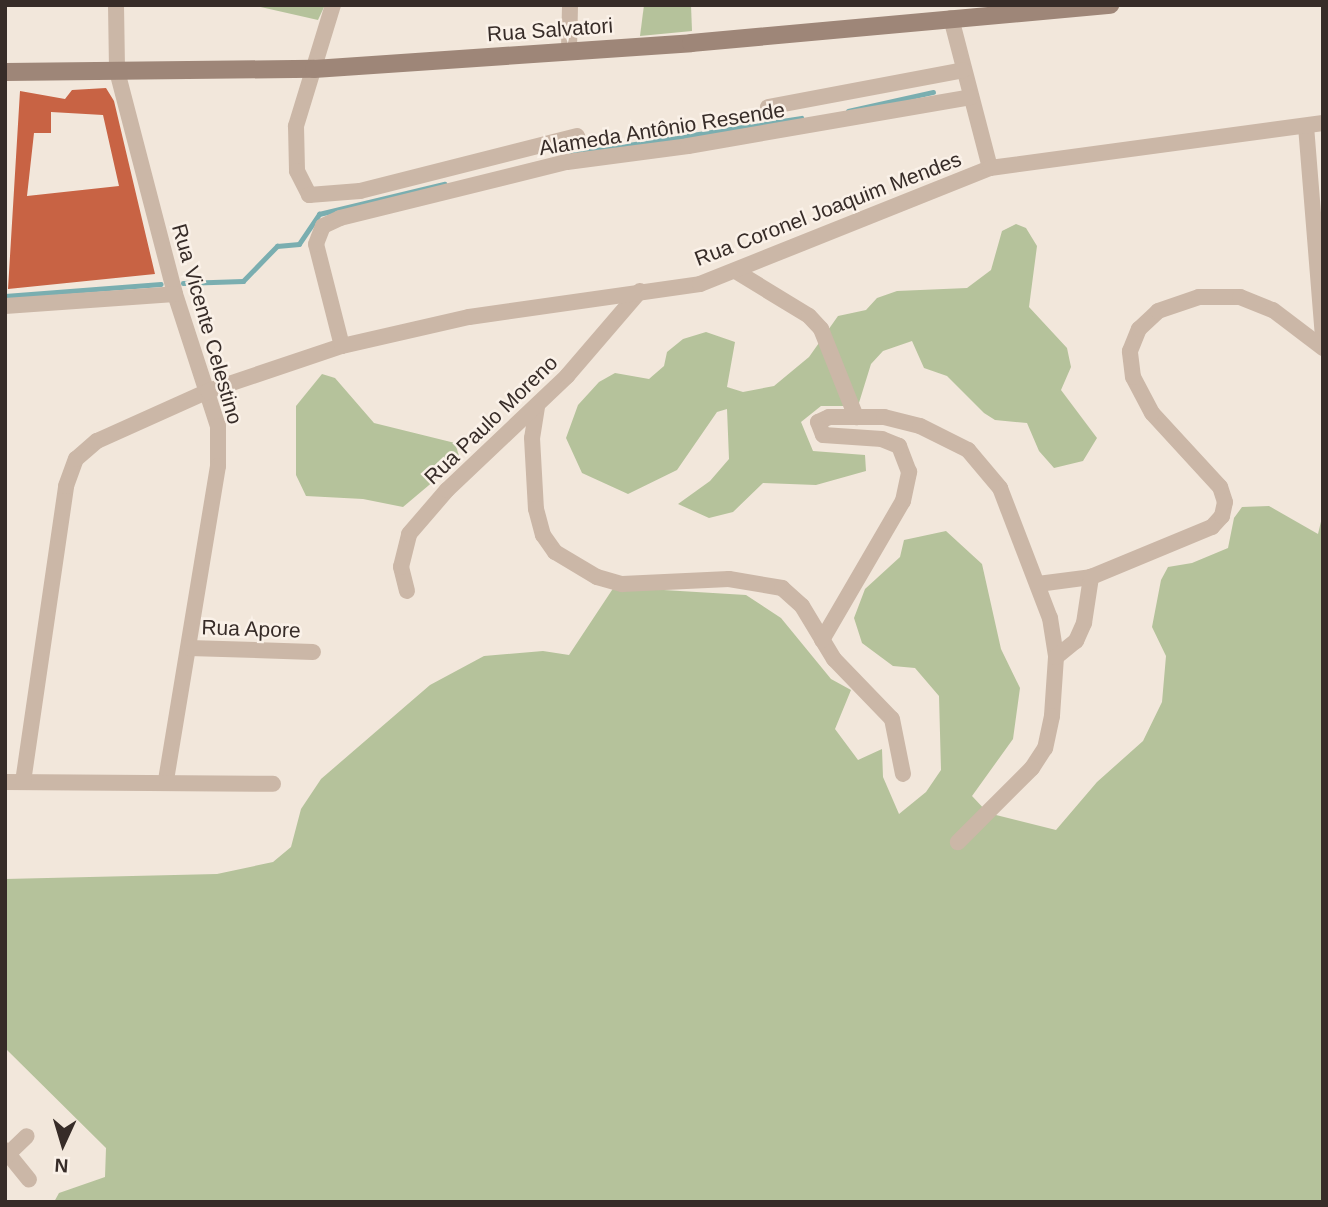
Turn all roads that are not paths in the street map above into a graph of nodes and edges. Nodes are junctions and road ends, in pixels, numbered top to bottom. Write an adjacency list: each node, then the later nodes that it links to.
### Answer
1 (116, 5): 9 (street, Rua Vicente Celestino)
2 (333, 5): 7 (street)
3 (570, 5): 6 (street)
4 (1110, 5): 5 (street, Rua Salvatori)
5 (951, 18): 6 (street, Rua Salvatori); 8 (street, Rua Coronel Joaquim Mendes)
6 (569, 50): 7 (street, Rua Salvatori)
7 (314, 69): 9 (street, Rua Salvatori); 15 (street, Alameda Antônio Resende)
8 (964, 70): 11 (street, Rua Coronel Joaquim Mendes); 12 (street, Alameda Antônio Resende)
9 (117, 71): 10 (street, Rua Salvatori); 19 (street, Rua Vicente Celestino)
10 (5, 72)
11 (971, 97): 16 (street, Rua Coronel Joaquim Mendes); 22 (street, Alameda Antônio Resende)
12 (768, 107)
13 (1323, 123): 14 (street, Rua Coronel Joaquim Mendes)
14 (1306, 126): 16 (street, Rua Coronel Joaquim Mendes); 21 (street)
15 (577, 136)
16 (990, 168): 17 (street, Rua Coronel Joaquim Mendes)
17 (737, 272): 18 (street, Rua Coronel Joaquim Mendes); 26 (street)
18 (640, 291): 22 (street, Rua Coronel Joaquim Mendes); 25 (street, Rua Paulo Moreno)
19 (175, 294): 20 (street); 24 (street, Rua Vicente Celestino)
20 (5, 306)
21 (1323, 336)
22 (342, 346): 24 (street, Rua Coronel Joaquim Mendes)
23 (1323, 348): 27 (street)
24 (208, 391): 31 (street, Rua Vicente Celestino); 37 (street, Rua Coronel Joaquim Mendes)
25 (537, 407): 29 (street, Rua Paulo Moreno); 30 (street)
26 (856, 417): 28 (street); 30 (street)
27 (1091, 577): 28 (street); 33 (street)
28 (1038, 584): 33 (street)
29 (407, 591)
30 (822, 639): 34 (street)
31 (188, 648): 32 (street, Rua Apore); 35 (street, Rua Vicente Celestino)
32 (313, 652)
33 (1056, 657): 39 (street)
34 (903, 774)
35 (166, 781): 37 (street); 38 (street)
36 (5, 782): 37 (street)
37 (23, 782)
38 (273, 783)
39 (958, 842)
40 (27, 1136): 41 (street)
41 (6, 1154): 42 (street)
42 (29, 1180)

